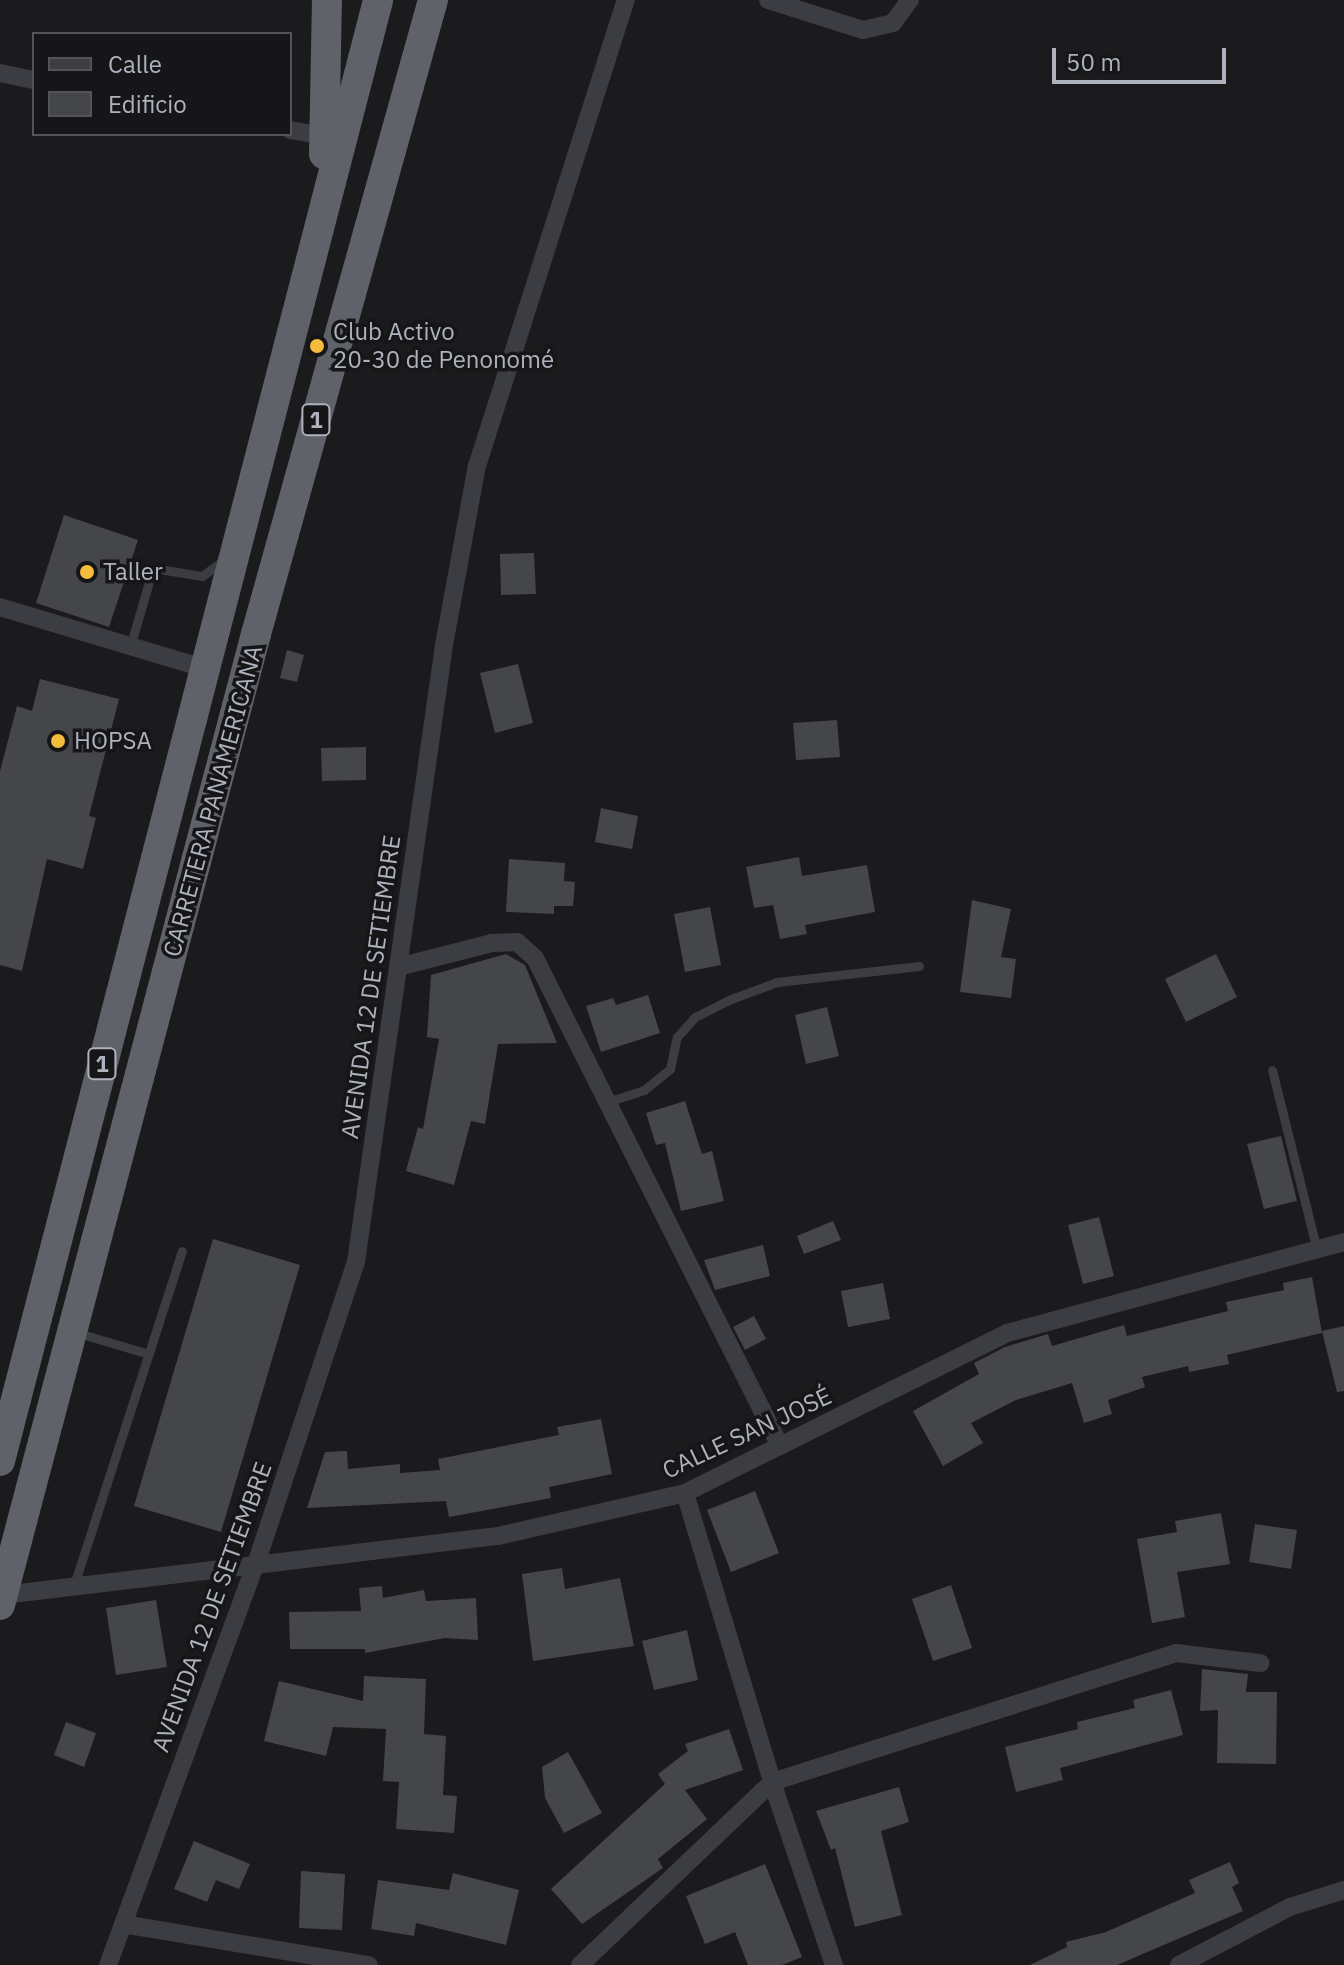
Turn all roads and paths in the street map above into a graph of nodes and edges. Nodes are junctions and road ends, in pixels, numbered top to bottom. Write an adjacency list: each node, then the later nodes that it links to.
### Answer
1 (327, 0): 10 (highway)
2 (378, 0): 11 (highway, CARRETERA PANAMERICANA / 1)
3 (433, 0): 14 (highway, CARRETERA PANAMERICANA / 1)
4 (626, 0): 18 (street, AVENIDA 12 DE SETIEMBRE)
5 (768, 0): 6 (street)
6 (910, 0)
7 (0, 73): 8 (street)
8 (32, 80)
9 (292, 130): 10 (street)
10 (325, 136): 11 (highway)
11 (321, 217): 12 (highway, CARRETERA PANAMERICANA / 1)
12 (233, 553): 15 (lane); 16 (highway, CARRETERA PANAMERICANA / 1)
13 (0, 607): 15 (street)
14 (256, 634): 16 (highway); 24 (highway, CARRETERA PANAMERICANA / 1)
15 (130, 647): 16 (street)
16 (203, 668): 27 (highway, CARRETERA PANAMERICANA / 1)
17 (919, 966): 20 (lane)
18 (398, 967): 20 (street); 29 (street, AVENIDA 12 DE SETIEMBRE)
19 (1272, 1070): 22 (lane)
20 (607, 1102): 26 (street)
21 (1344, 1242): 22 (street, CALLE SAN JOSÉ)
22 (1317, 1250): 26 (street, CALLE SAN JOSÉ)
23 (182, 1251): 25 (lane)
24 (72, 1331): 25 (lane); 30 (highway, CARRETERA PANAMERICANA / 1)
25 (149, 1354): 31 (lane)
26 (780, 1446): 28 (street, CALLE SAN JOSÉ)
27 (0, 1461)
28 (685, 1493): 29 (street, CALLE SAN JOSÉ); 33 (street)
29 (257, 1561): 31 (street, CALLE SAN JOSÉ); 35 (street, AVENIDA 12 DE SETIEMBRE)
30 (4, 1581): 31 (street, CALLE SAN JOSÉ)
31 (74, 1585)
32 (1260, 1663): 33 (street)
33 (772, 1782): 38 (street); 39 (street)
34 (1344, 1890): 40 (street)
35 (123, 1924): 36 (street, AVENIDA 12 DE SETIEMBRE); 37 (street)
36 (108, 1965)
37 (369, 1965)
38 (580, 1965)
39 (834, 1965)
40 (1179, 1965)

